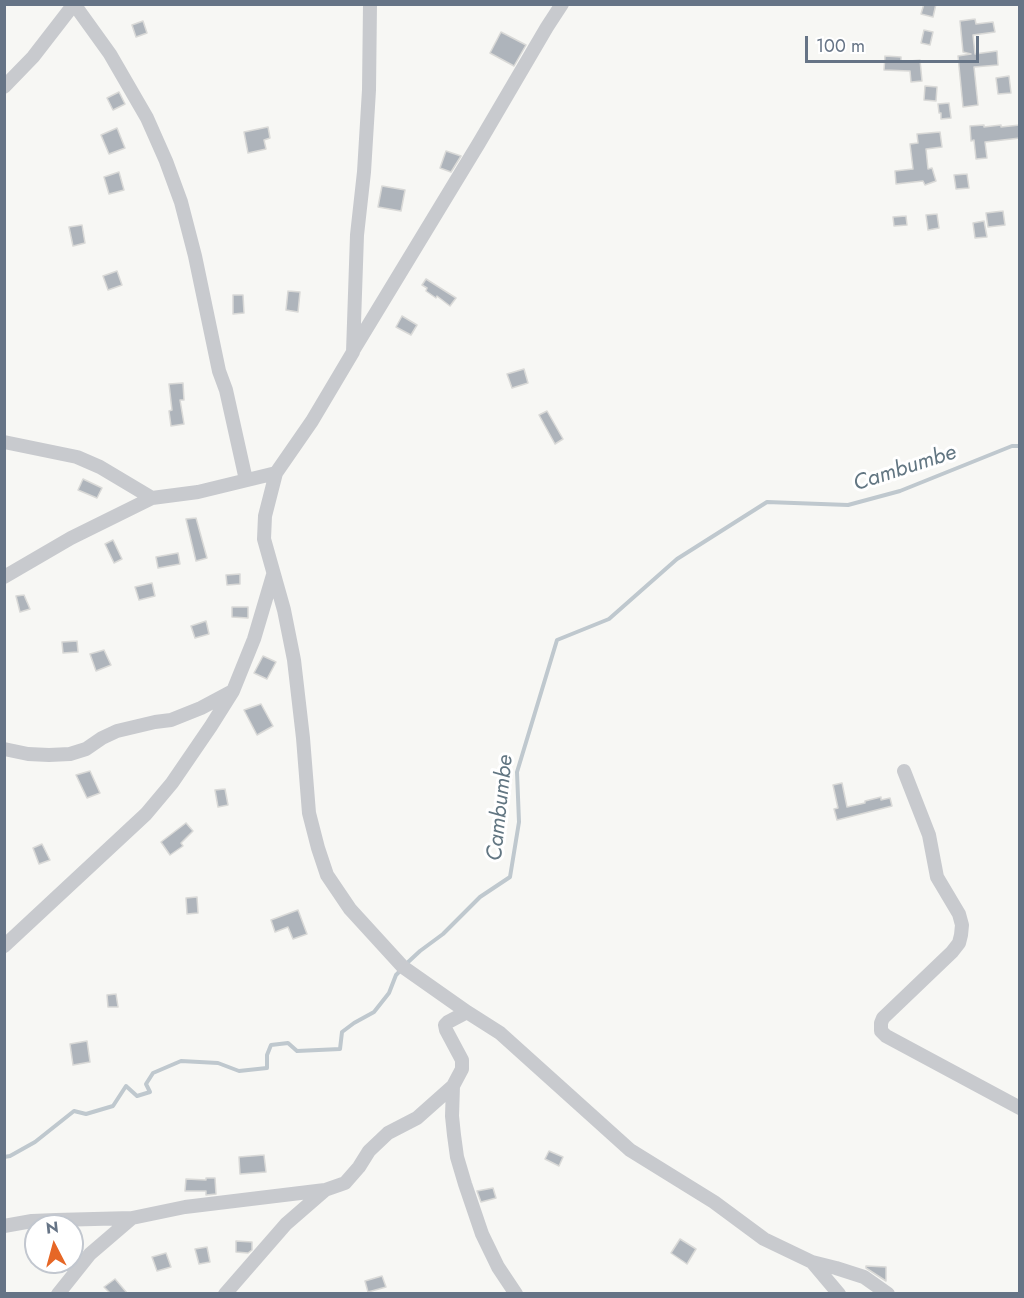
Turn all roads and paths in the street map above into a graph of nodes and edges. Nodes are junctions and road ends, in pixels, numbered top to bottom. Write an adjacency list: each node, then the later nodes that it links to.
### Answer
1 (74, 4): 4 (street); 8 (street)
2 (370, 4): 5 (street)
3 (562, 4): 5 (street)
4 (4, 87)
5 (353, 352): 7 (street)
6 (4, 442): 9 (street)
7 (276, 473): 8 (street); 10 (street)
8 (246, 480): 9 (street)
9 (152, 498): 11 (street)
10 (273, 575): 12 (street); 16 (street)
11 (4, 577)
12 (233, 691): 13 (street); 15 (street)
13 (4, 749)
14 (904, 771): 18 (street)
15 (4, 946)
16 (467, 1012): 17 (street); 22 (street)
17 (453, 1086): 19 (street); 25 (street)
18 (1020, 1108)
19 (326, 1190): 20 (street); 24 (street)
20 (132, 1218): 21 (street); 23 (street)
21 (4, 1226)
22 (812, 1262): 26 (street); 27 (street)
23 (58, 1293)
24 (225, 1293)
25 (516, 1293)
26 (840, 1293)
27 (888, 1293)

